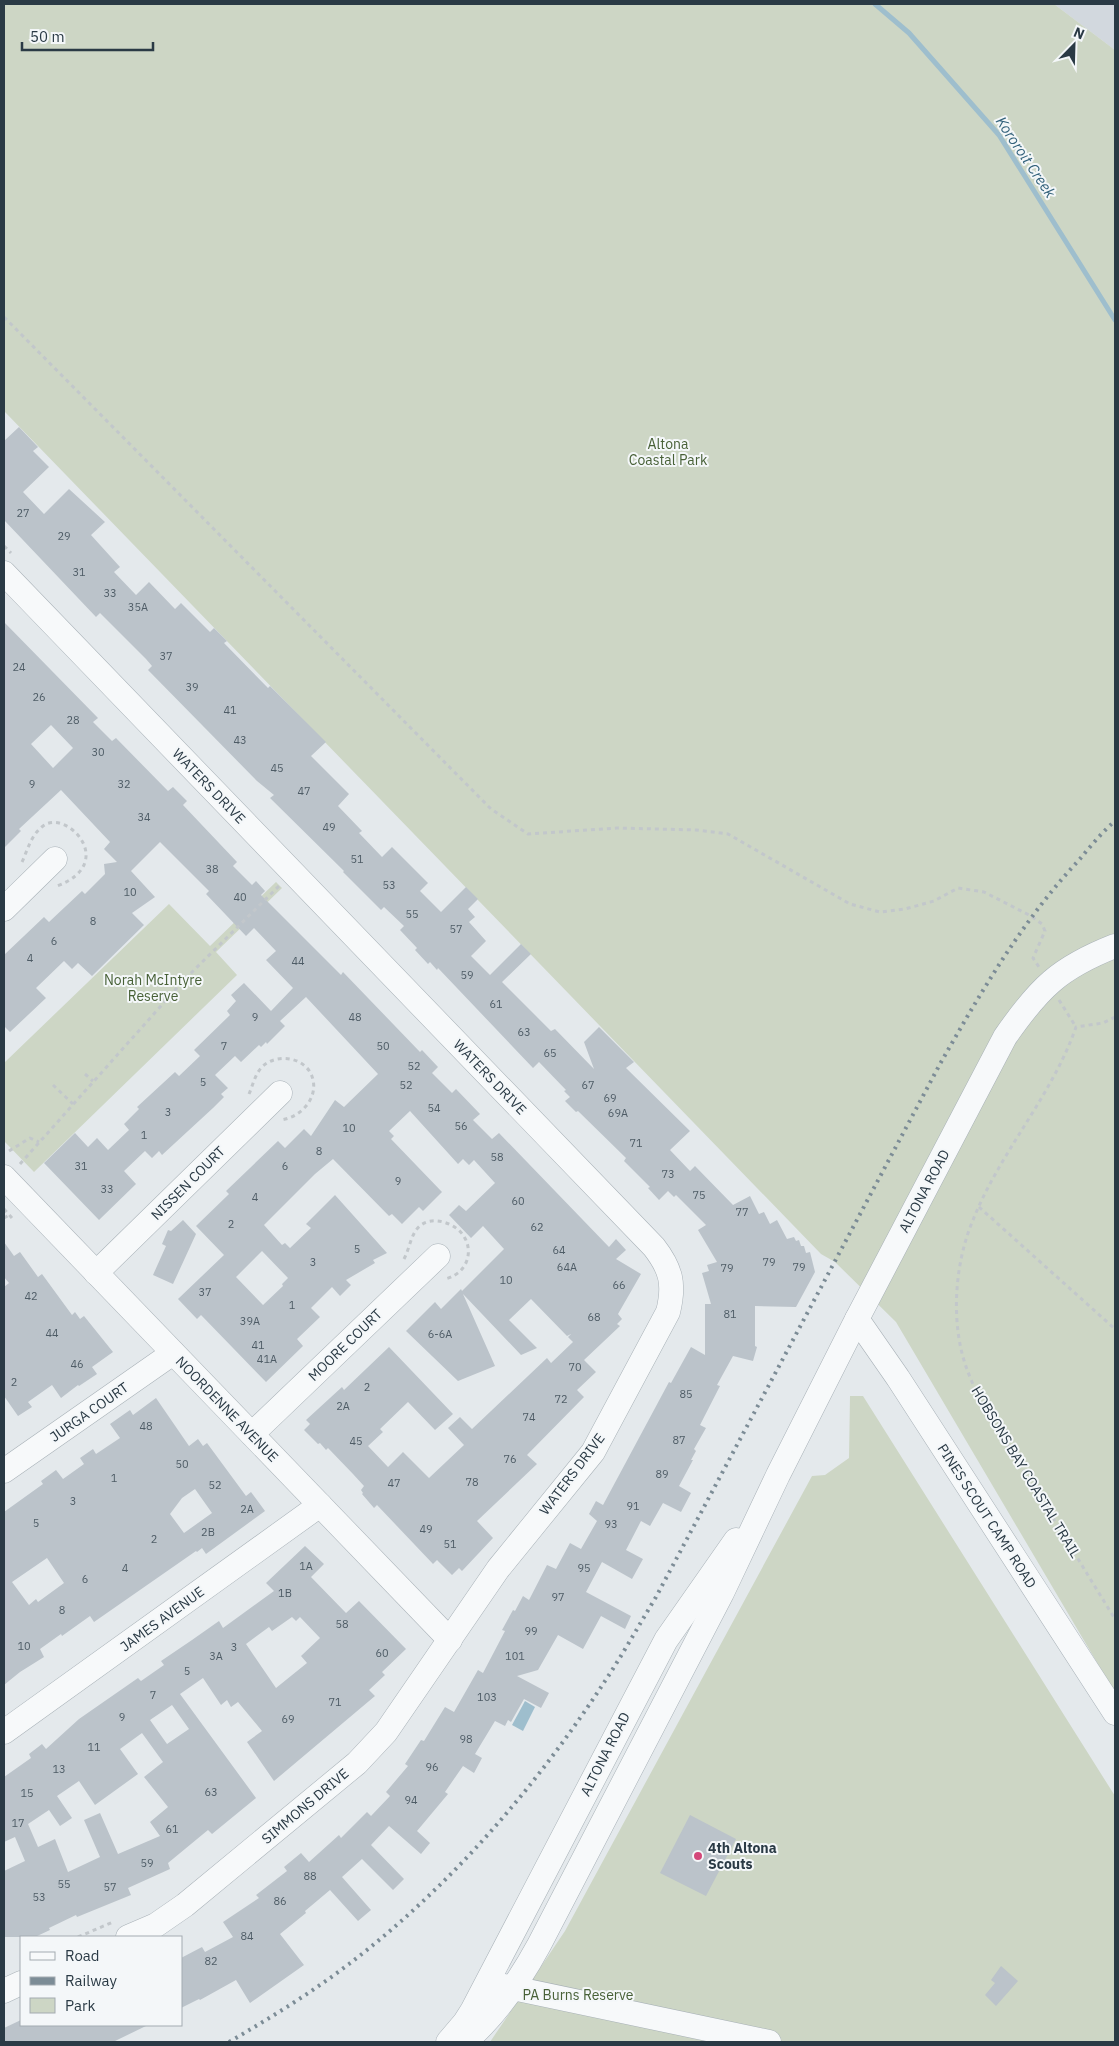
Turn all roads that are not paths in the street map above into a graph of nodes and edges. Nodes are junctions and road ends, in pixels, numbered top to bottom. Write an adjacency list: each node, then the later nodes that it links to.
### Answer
1 (10, 566): 15 (street, WATERS DRIVE)
2 (55, 859): 3 (street)
3 (4, 909)
4 (1115, 946): 9 (street, ALTONA ROAD)
5 (280, 1093): 8 (street, NISSEN COURT)
6 (8, 1195): 8 (street, NOORDENNE AVENUE)
7 (438, 1256): 11 (street, MOORE COURT)
8 (96, 1273): 10 (street, NOORDENNE AVENUE)
9 (857, 1320): 13 (street, ALTONA ROAD); 16 (street, PINES SCOUT CAMP ROAD)
10 (173, 1353): 11 (street, NOORDENNE AVENUE); 12 (street, JURGA COURT)
11 (252, 1434): 14 (street, NOORDENNE AVENUE)
12 (4, 1471)
13 (778, 1476): 19 (street, ALTONA ROAD); 21 (street, ALTONA ROAD)
14 (320, 1505): 15 (street, NOORDENNE AVENUE); 17 (street, JAMES AVENUE)
15 (450, 1640): 18 (street, SIMMONS DRIVE)
16 (1115, 1714)
17 (4, 1732)
18 (131, 1936)
19 (487, 1981): 21 (street); 23 (street, ALTONA ROAD)
20 (20, 1983): 22 (street)
21 (512, 1989): 24 (street, ALTONA ROAD); 25 (street)
22 (4, 1991)
23 (448, 2042)
24 (465, 2042)
25 (769, 2042)

